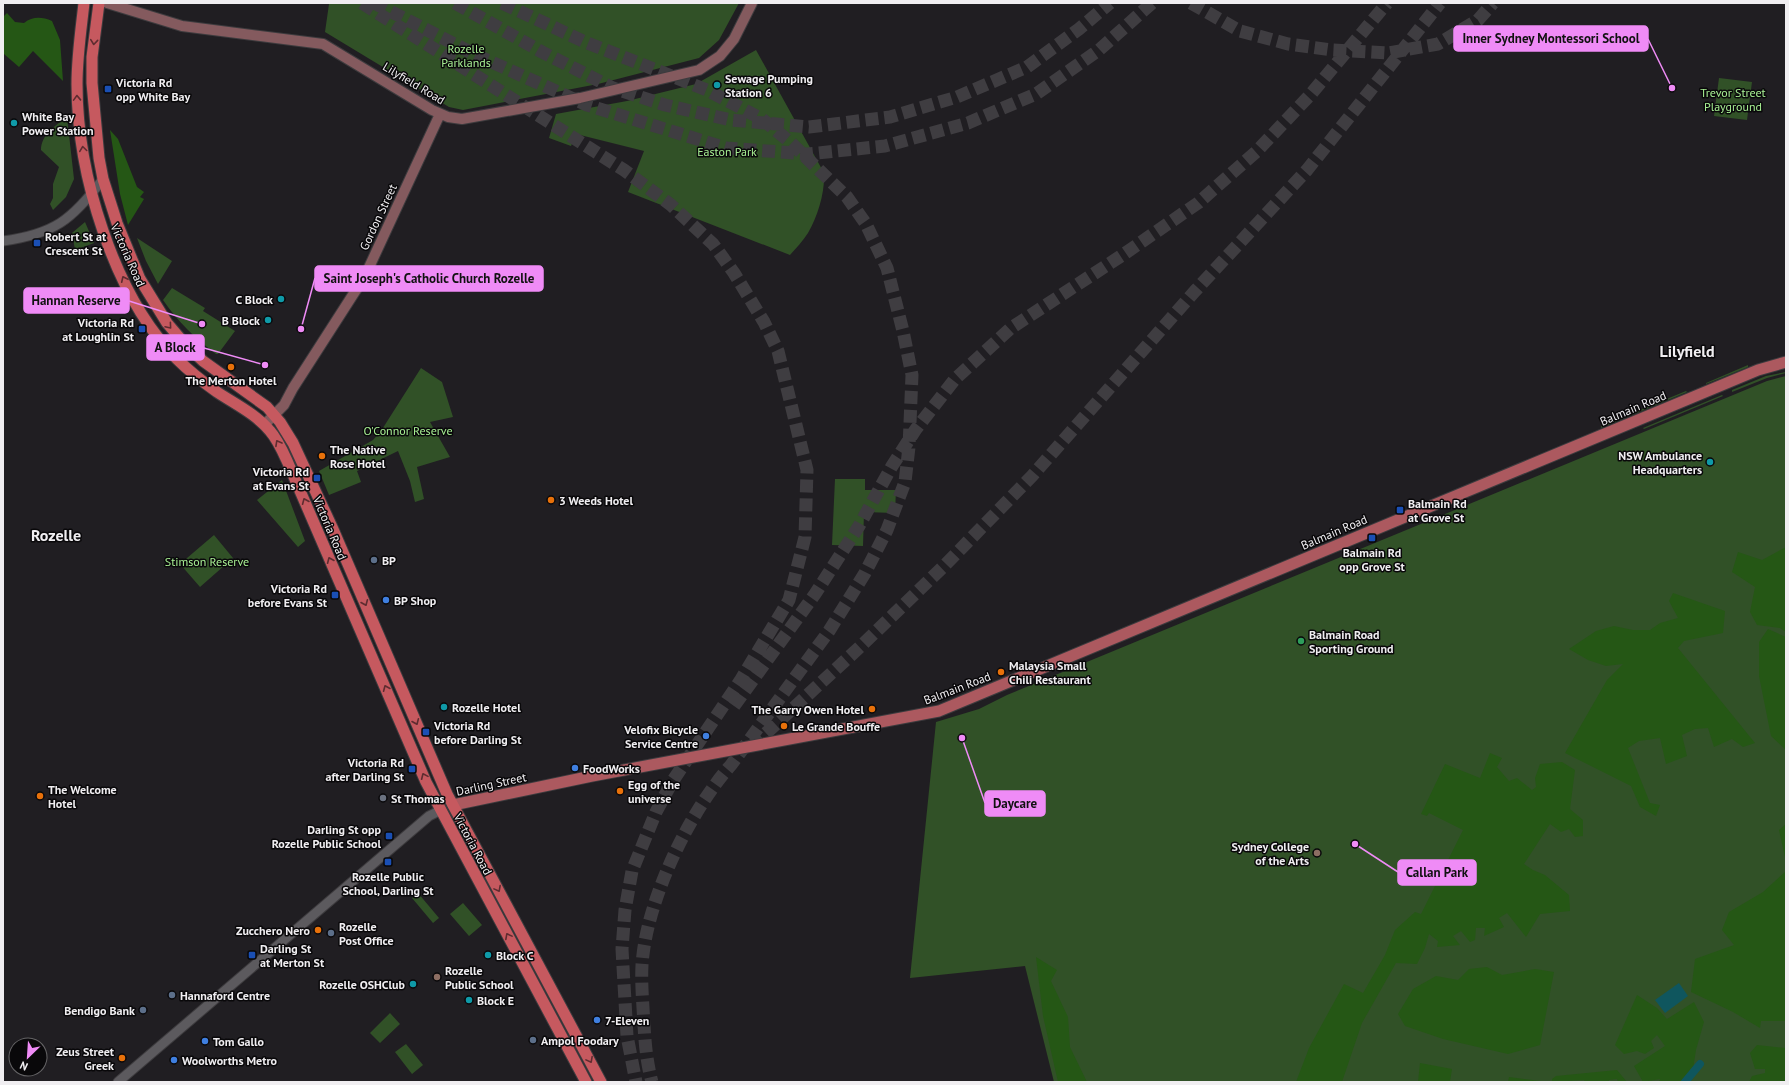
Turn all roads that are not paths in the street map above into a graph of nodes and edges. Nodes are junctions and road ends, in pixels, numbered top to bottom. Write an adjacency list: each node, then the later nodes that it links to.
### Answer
1 (84, 3): 7 (highway, Victoria Road, one-way to 1)
2 (100, 3): 6 (highway, Victoria Road, one-way to 6)
3 (107, 3): 5 (main road, Lilyfield Road)
4 (752, 3): 5 (main road, Lilyfield Road)
5 (440, 114): 10 (main road, Gordon Street)
6 (103, 179): 7 (street); 10 (highway, Victoria Road, one-way to 10)
7 (91, 194): 8 (street); 11 (highway, Victoria Road, one-way to 7)
8 (3, 241)
9 (1786, 362): 12 (main road, Balmain Road)
10 (274, 415): 11 (main road, Gordon Street); 13 (highway, Victoria Road, one-way to 13)
11 (264, 425): 14 (highway, Victoria Road, one-way to 11)
12 (890, 721): 13 (main road, Darling Street)
13 (453, 805): 14 (highway, Darling Street); 16 (highway, Victoria Road, one-way to 16)
14 (441, 810): 15 (highway, Victoria Road, one-way to 14); 17 (street, Darling Street)
15 (538, 992): 16 (highway); 18 (highway, Victoria Road)
16 (555, 996): 19 (highway, Victoria Road, one-way to 19)
17 (118, 1082)
18 (586, 1082)
19 (601, 1082)

